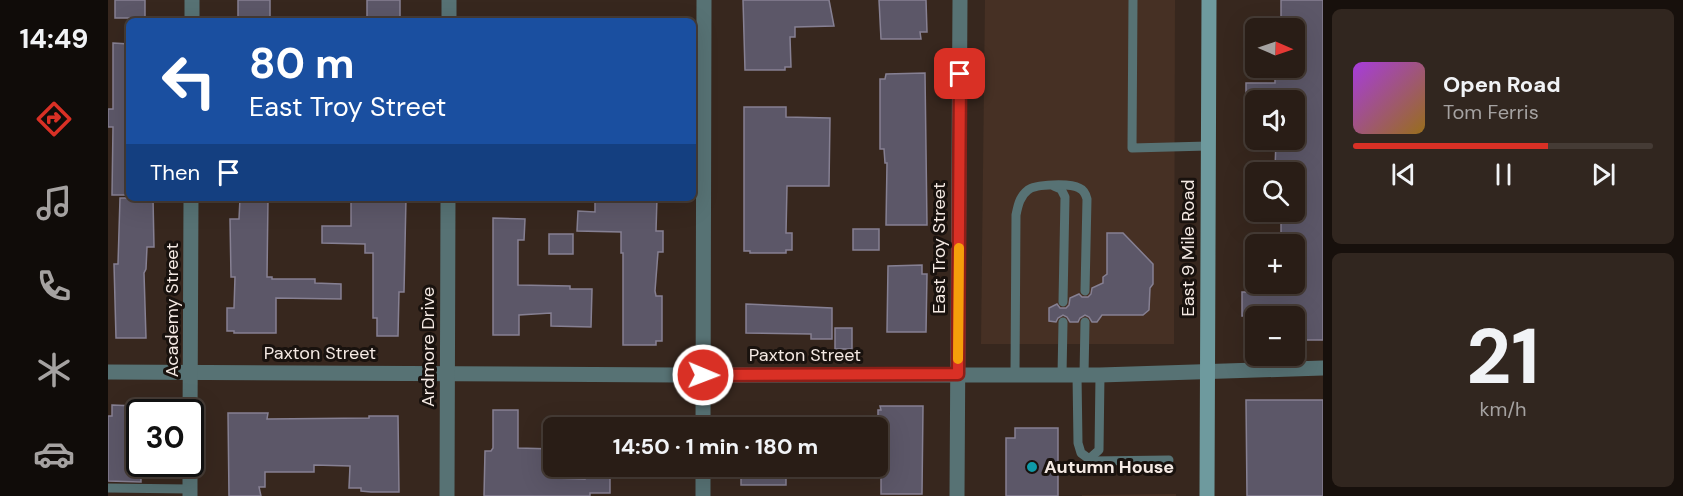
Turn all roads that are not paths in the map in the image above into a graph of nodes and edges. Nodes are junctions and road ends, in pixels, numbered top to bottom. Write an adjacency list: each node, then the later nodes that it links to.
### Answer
1 (192, 0): 7 (street)
2 (449, 0): 8 (street)
3 (704, 0): 23 (street)
4 (960, 0): 22 (street, East Troy Street)
5 (1133, 0): 9 (lane)
6 (1209, 0): 9 (main road, East 9 Mile Road)
7 (192, 18)
8 (448, 18)
9 (1208, 146): 18 (main road, East 9 Mile Road)
10 (1054, 186): 13 (lane); 14 (lane); 24 (lane)
11 (191, 201): 20 (street, Academy Street)
12 (448, 201): 21 (street, Ardmore Drive)
13 (1085, 291)
14 (1063, 302)
15 (1063, 322): 25 (lane)
16 (1085, 322): 25 (lane)
17 (1323, 368): 18 (street, Paxton Street)
18 (1208, 371): 26 (street, Paxton Street); 37 (main road, East 9 Mile Road)
19 (108, 372): 20 (street, Paxton Street)
20 (190, 372): 21 (street, Paxton Street); 27 (street, Academy Street)
21 (448, 373): 23 (street, Paxton Street); 34 (street, Ardmore Drive)
22 (958, 374): 23 (street, Paxton Street); 24 (street, Paxton Street); 36 (street, East Troy Street)
23 (703, 375): 28 (street)
24 (1015, 375): 25 (street, Paxton Street)
25 (1074, 375): 26 (street, Paxton Street); 29 (lane)
26 (1100, 375): 29 (lane)
27 (190, 399)
28 (703, 417)
29 (1089, 459): 30 (lane)
30 (1169, 460)
31 (703, 477): 35 (street)
32 (108, 488): 33 (lane)
33 (190, 492)
34 (447, 496)
35 (703, 496)
36 (957, 496)
37 (1207, 496)

